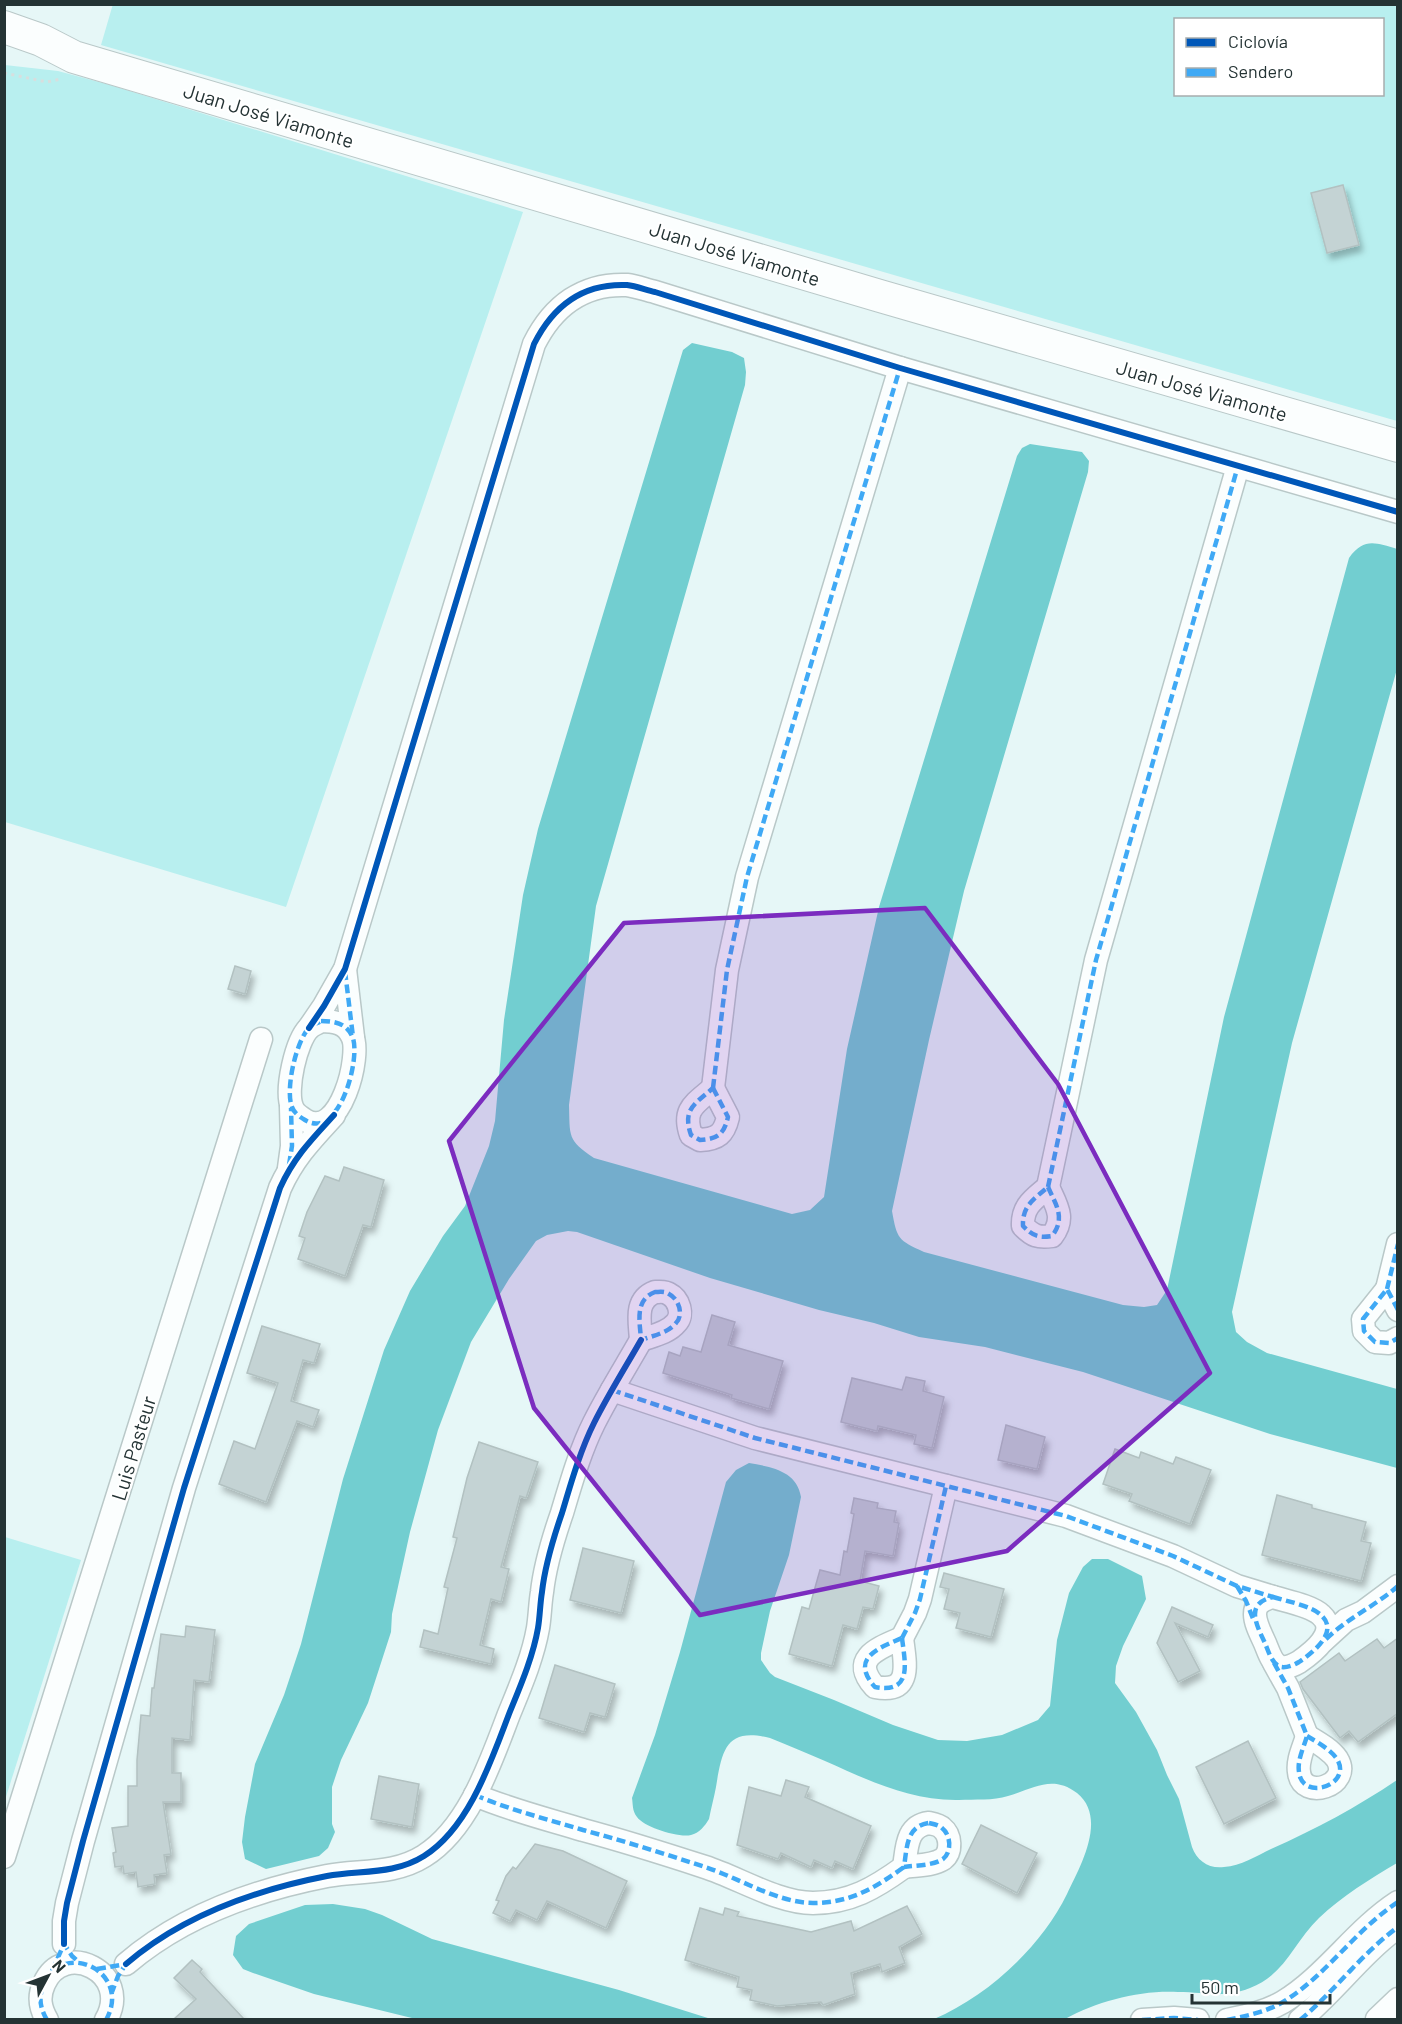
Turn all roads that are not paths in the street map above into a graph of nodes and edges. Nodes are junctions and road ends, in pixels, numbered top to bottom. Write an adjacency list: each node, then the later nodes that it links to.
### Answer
1 (4, 27): 3 (street, Juan José Viamonte)
2 (4, 49): 3 (street, Juan José Viamonte)
3 (70, 68): 5 (street, Juan José Viamonte)
4 (900, 368): 6 (street); 8 (street); 12 (street)
5 (1398, 446)
6 (1238, 466): 7 (street); 16 (street)
7 (1398, 512)
8 (345, 969): 9 (street); 10 (street)
9 (309, 1028): 10 (street); 13 (street)
10 (353, 1037): 14 (street)
11 (261, 1039): 37 (street, Luis Pasteur)
12 (713, 1088)
13 (291, 1107): 14 (street); 15 (street)
14 (334, 1115): 15 (street)
15 (289, 1168): 41 (street)
16 (1048, 1186)
17 (1398, 1244): 18 (street)
18 (1387, 1289): 19 (street); 20 (street)
19 (1398, 1310)
20 (1398, 1338)
21 (641, 1340): 22 (street)
22 (612, 1389): 23 (street); 36 (street)
23 (946, 1486): 24 (street); 30 (street)
24 (1237, 1586): 26 (street); 29 (street)
25 (1398, 1586): 28 (street)
26 (1273, 1597): 27 (street); 29 (street)
27 (1320, 1613): 28 (street); 31 (street)
28 (1346, 1620): 31 (street)
29 (1255, 1623): 33 (street)
30 (902, 1638)
31 (1323, 1641): 32 (street)
32 (1298, 1662): 33 (street); 34 (street)
33 (1274, 1663): 34 (street)
34 (1288, 1688): 35 (street)
35 (1307, 1736)
36 (475, 1795): 38 (street); 42 (street)
37 (4, 1857)
38 (904, 1867)
39 (1398, 1902): 51 (street)
40 (1398, 1927): 52 (street)
41 (64, 1944): 43 (street); 44 (street)
42 (126, 1964): 43 (street); 47 (street)
43 (88, 1966): 44 (street); 47 (street)
44 (52, 1972): 48 (street)
45 (1398, 2000): 53 (street)
46 (1398, 2007): 53 (street)
47 (110, 2011)
48 (47, 2019)
49 (1142, 2019): 50 (street)
50 (1198, 2019)
51 (1227, 2019)
52 (1300, 2019)
53 (1377, 2019)

